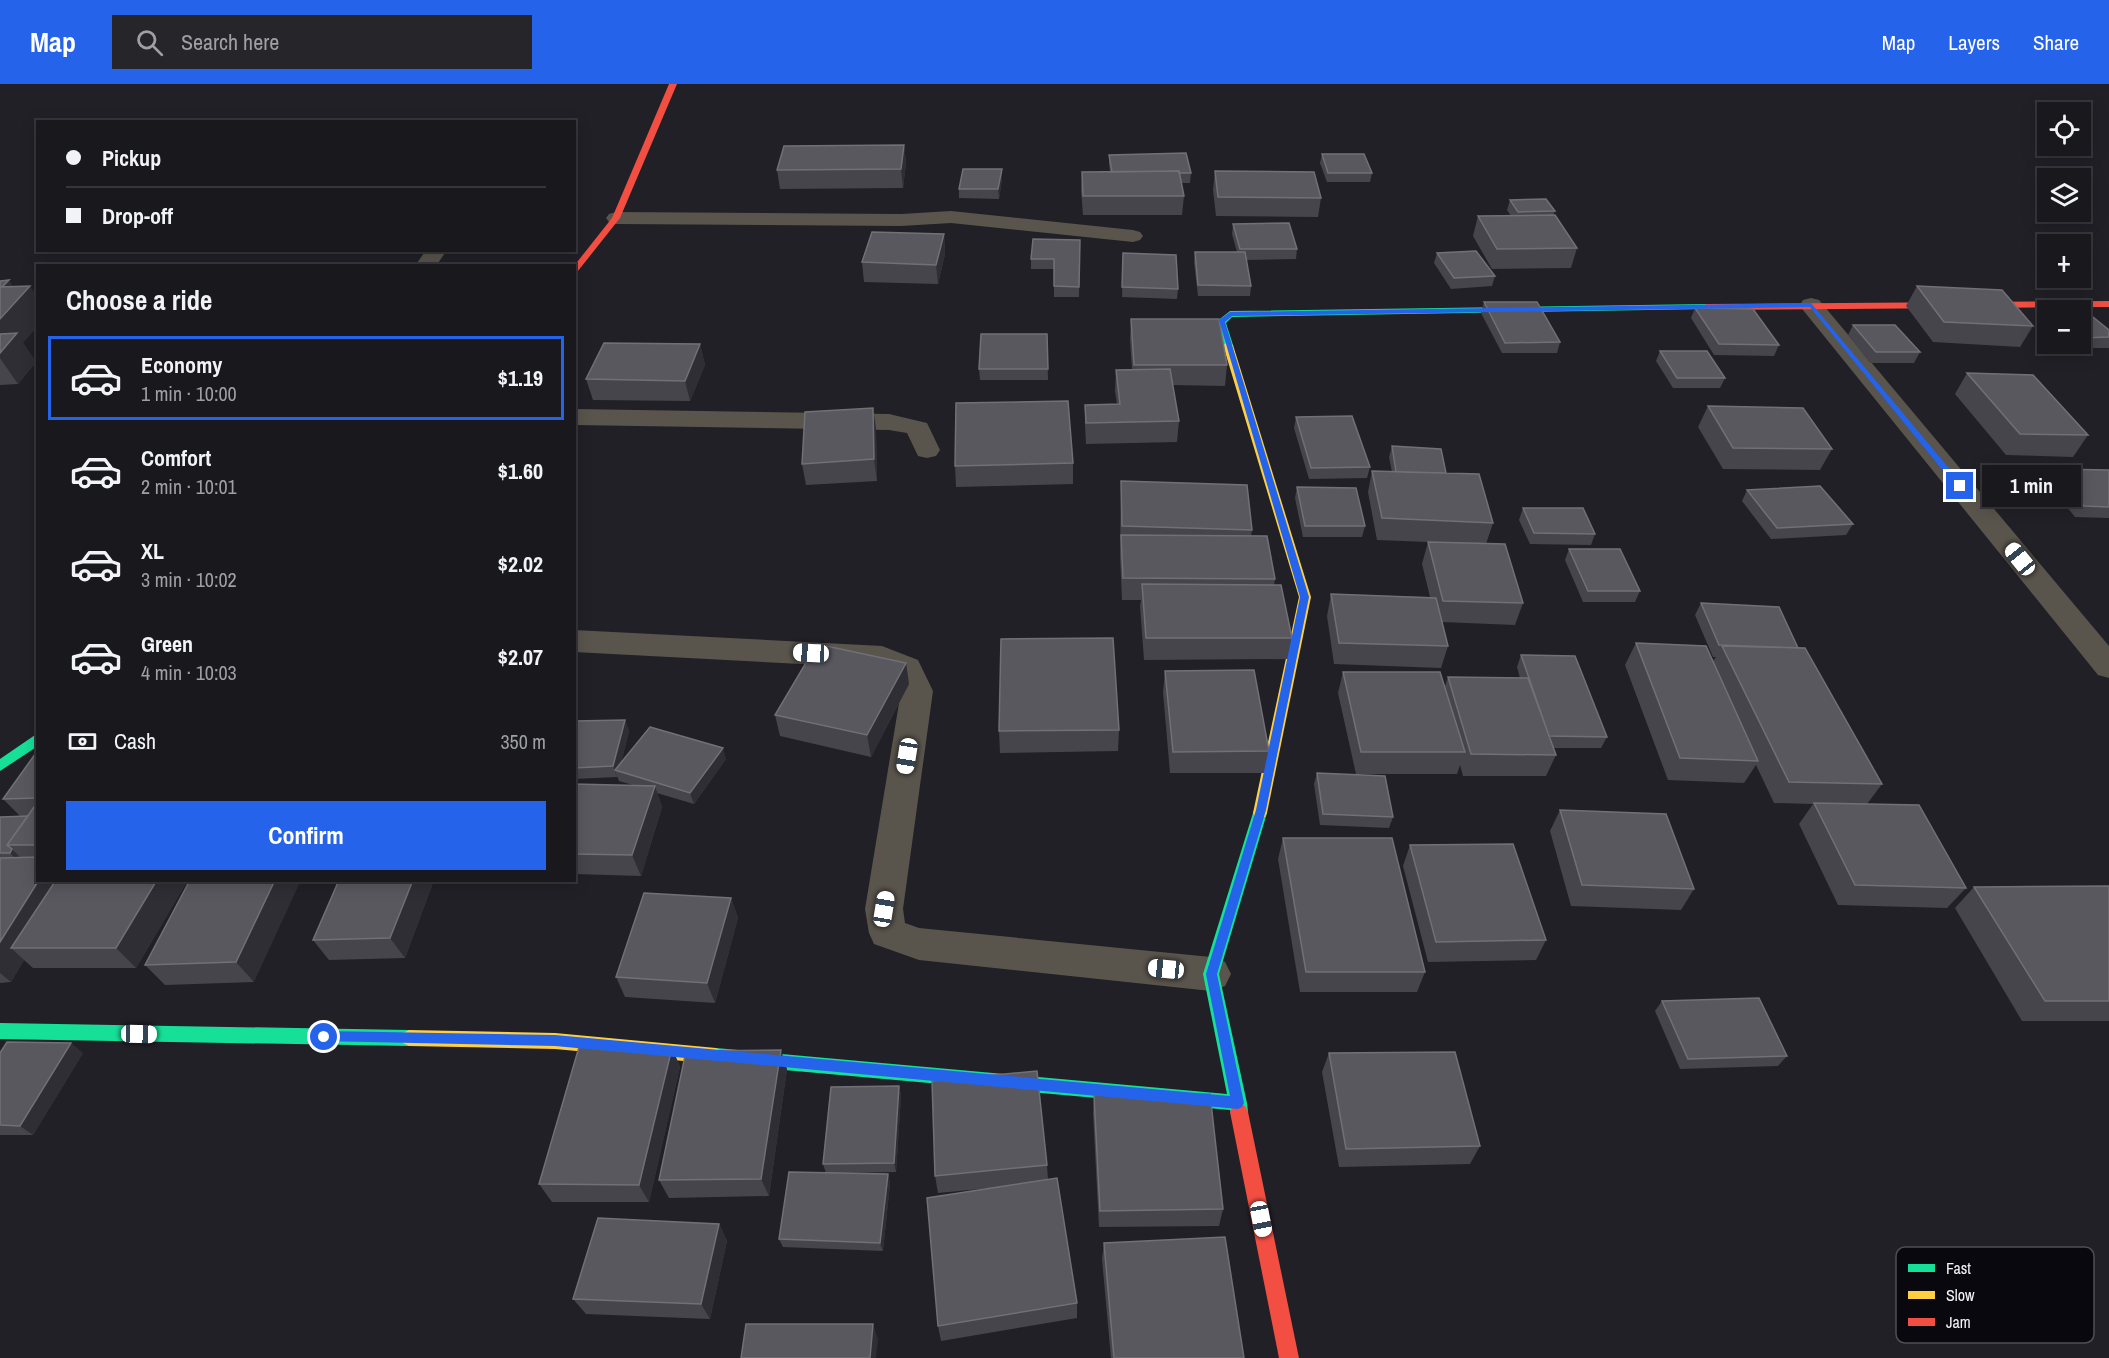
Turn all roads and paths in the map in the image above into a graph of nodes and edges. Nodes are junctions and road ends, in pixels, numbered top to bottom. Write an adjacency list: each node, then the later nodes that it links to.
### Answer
1 (673, 84): 2 (street)
2 (616, 218): 3 (street); 4 (street)
3 (1133, 236)
4 (576, 270)
5 (2109, 304): 6 (street)
6 (1811, 305): 10 (street); 13 (street)
7 (576, 417): 8 (street)
8 (927, 450)
9 (576, 641): 13 (street)
10 (2109, 667)
11 (36, 739): 12 (street)
12 (0, 766)
13 (1211, 974): 15 (street)
14 (0, 1031): 15 (street)
15 (1238, 1103): 16 (street)
16 (1289, 1358)

